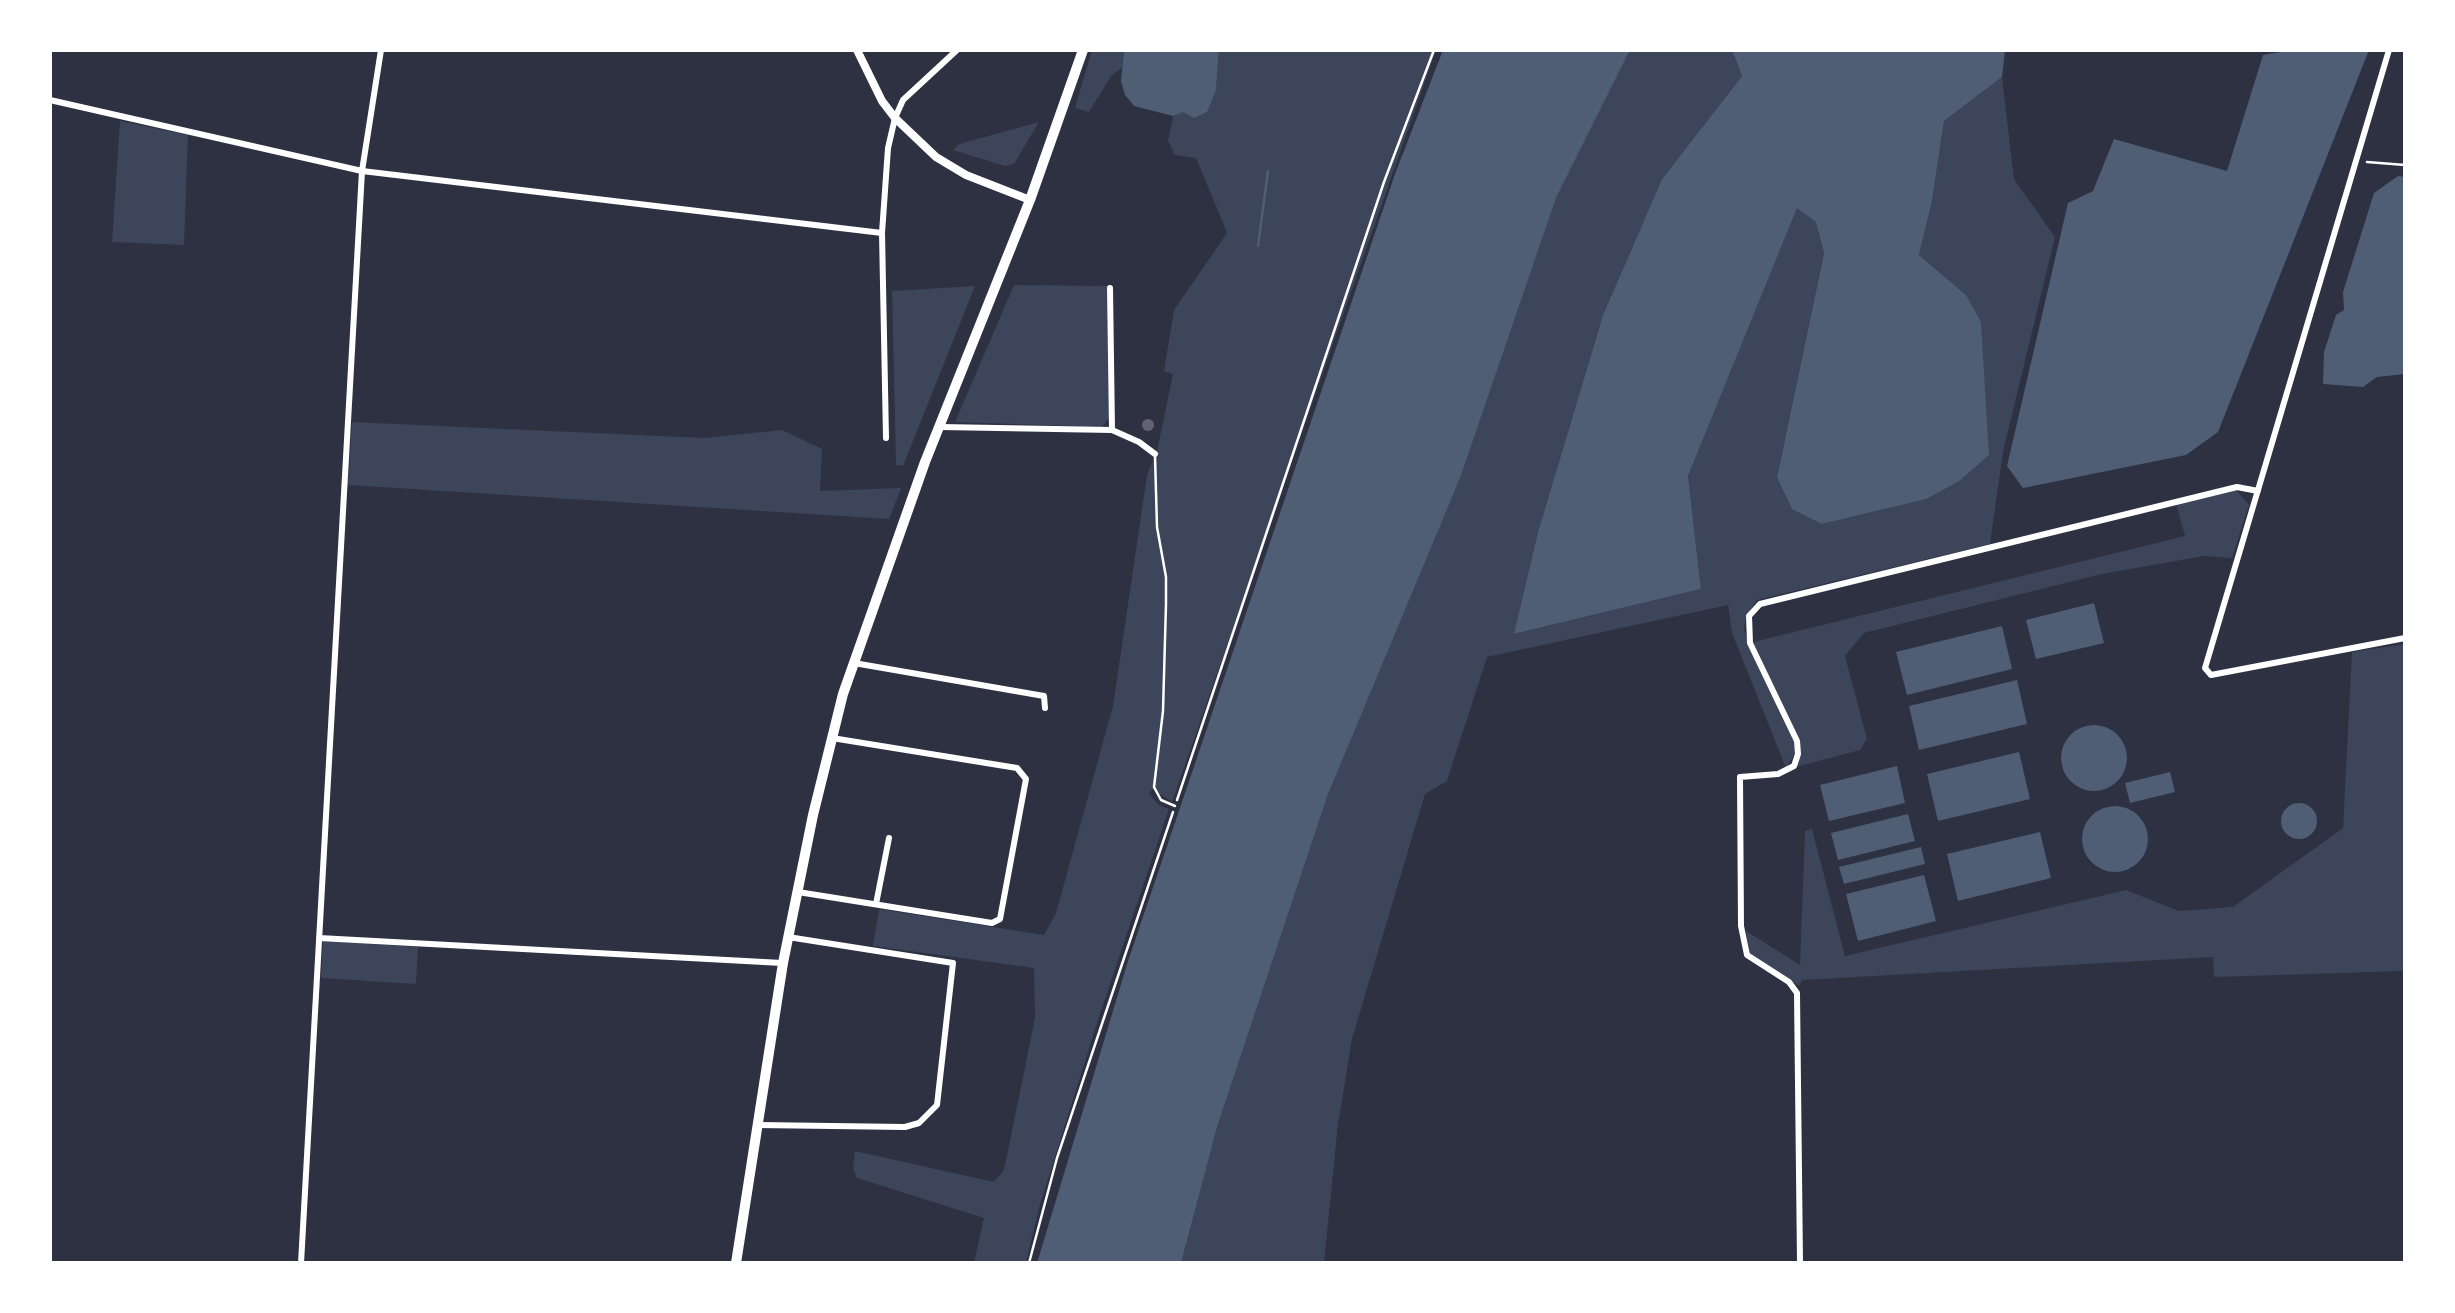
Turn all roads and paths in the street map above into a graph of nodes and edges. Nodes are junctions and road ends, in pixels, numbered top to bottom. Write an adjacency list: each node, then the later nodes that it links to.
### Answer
1 (381, 50): 11 (street)
2 (857, 50): 8 (street)
3 (958, 50): 8 (street)
4 (1083, 50): 12 (main road)
5 (1434, 50): 24 (path)
6 (2389, 50): 9 (street)
7 (50, 100): 11 (street)
8 (894, 118): 12 (street); 13 (street)
9 (2357, 161): 10 (path); 19 (street)
10 (2405, 165)
11 (362, 170): 13 (street); 29 (street)
12 (1030, 200): 15 (main road)
13 (882, 233): 17 (street)
14 (1110, 288): 16 (street)
15 (939, 427): 16 (street); 21 (main road)
16 (1112, 430): 18 (street)
17 (886, 438)
18 (1154, 454): 24 (lane)
19 (2258, 491): 20 (street); 35 (street)
20 (2405, 638)
21 (853, 662): 22 (street); 23 (main road)
22 (1045, 708)
23 (832, 738): 26 (main road); 27 (street)
24 (1175, 806): 34 (path)
25 (889, 838): 27 (street)
26 (797, 892): 27 (street); 28 (main road)
27 (876, 904)
28 (788, 937): 30 (main road); 31 (street)
29 (319, 938): 30 (street); 32 (street)
30 (783, 963): 31 (main road)
31 (757, 1125): 33 (main road)
32 (301, 1263)
33 (736, 1263)
34 (1029, 1263)
35 (1800, 1263)

